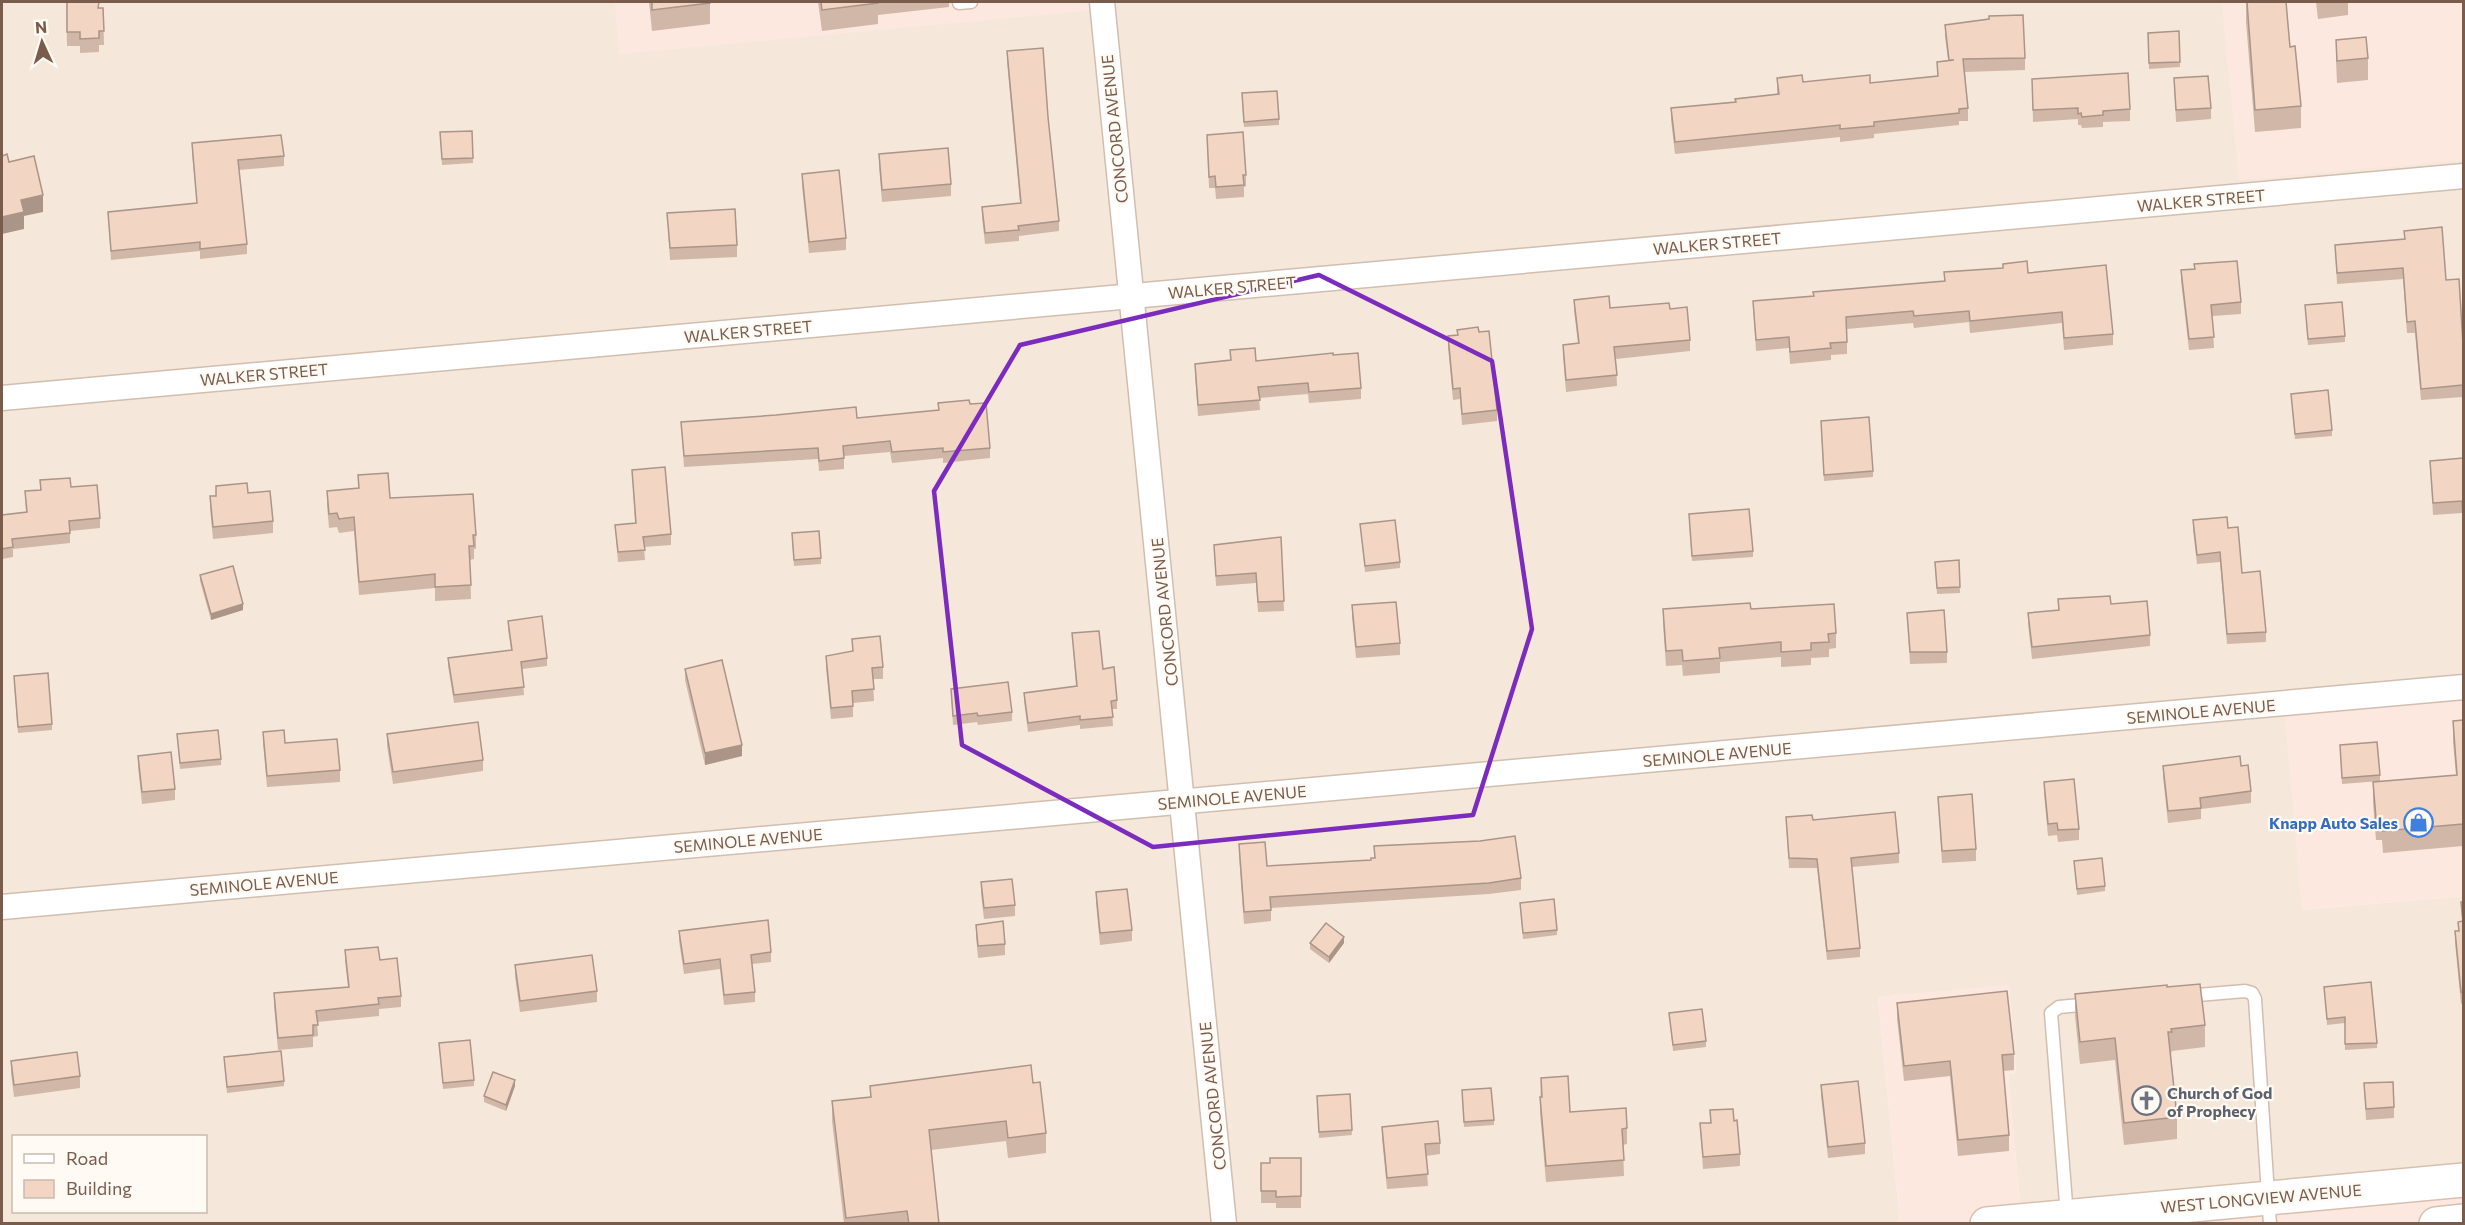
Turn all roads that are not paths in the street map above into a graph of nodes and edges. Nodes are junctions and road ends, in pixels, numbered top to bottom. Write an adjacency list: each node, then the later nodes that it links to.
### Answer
1 (1102, 2): 3 (street, CONCORD AVENUE)
2 (2463, 176): 3 (street, WALKER STREET)
3 (1131, 296): 4 (street, WALKER STREET); 6 (street, CONCORD AVENUE)
4 (2, 398)
5 (2463, 687): 6 (street, SEMINOLE AVENUE)
6 (1183, 801): 7 (street, SEMINOLE AVENUE); 14 (street, CONCORD AVENUE)
7 (2, 907)
8 (2175, 997): 11 (lane)
9 (2106, 1003): 12 (lane)
10 (2463, 1180): 11 (street, WEST LONGVIEW AVENUE)
11 (2270, 1211): 12 (street, WEST LONGVIEW AVENUE)
12 (2067, 1220): 15 (street, WEST LONGVIEW AVENUE)
13 (2463, 1221): 16 (street)
14 (1224, 1224)
15 (1987, 1224)
16 (2436, 1224)

